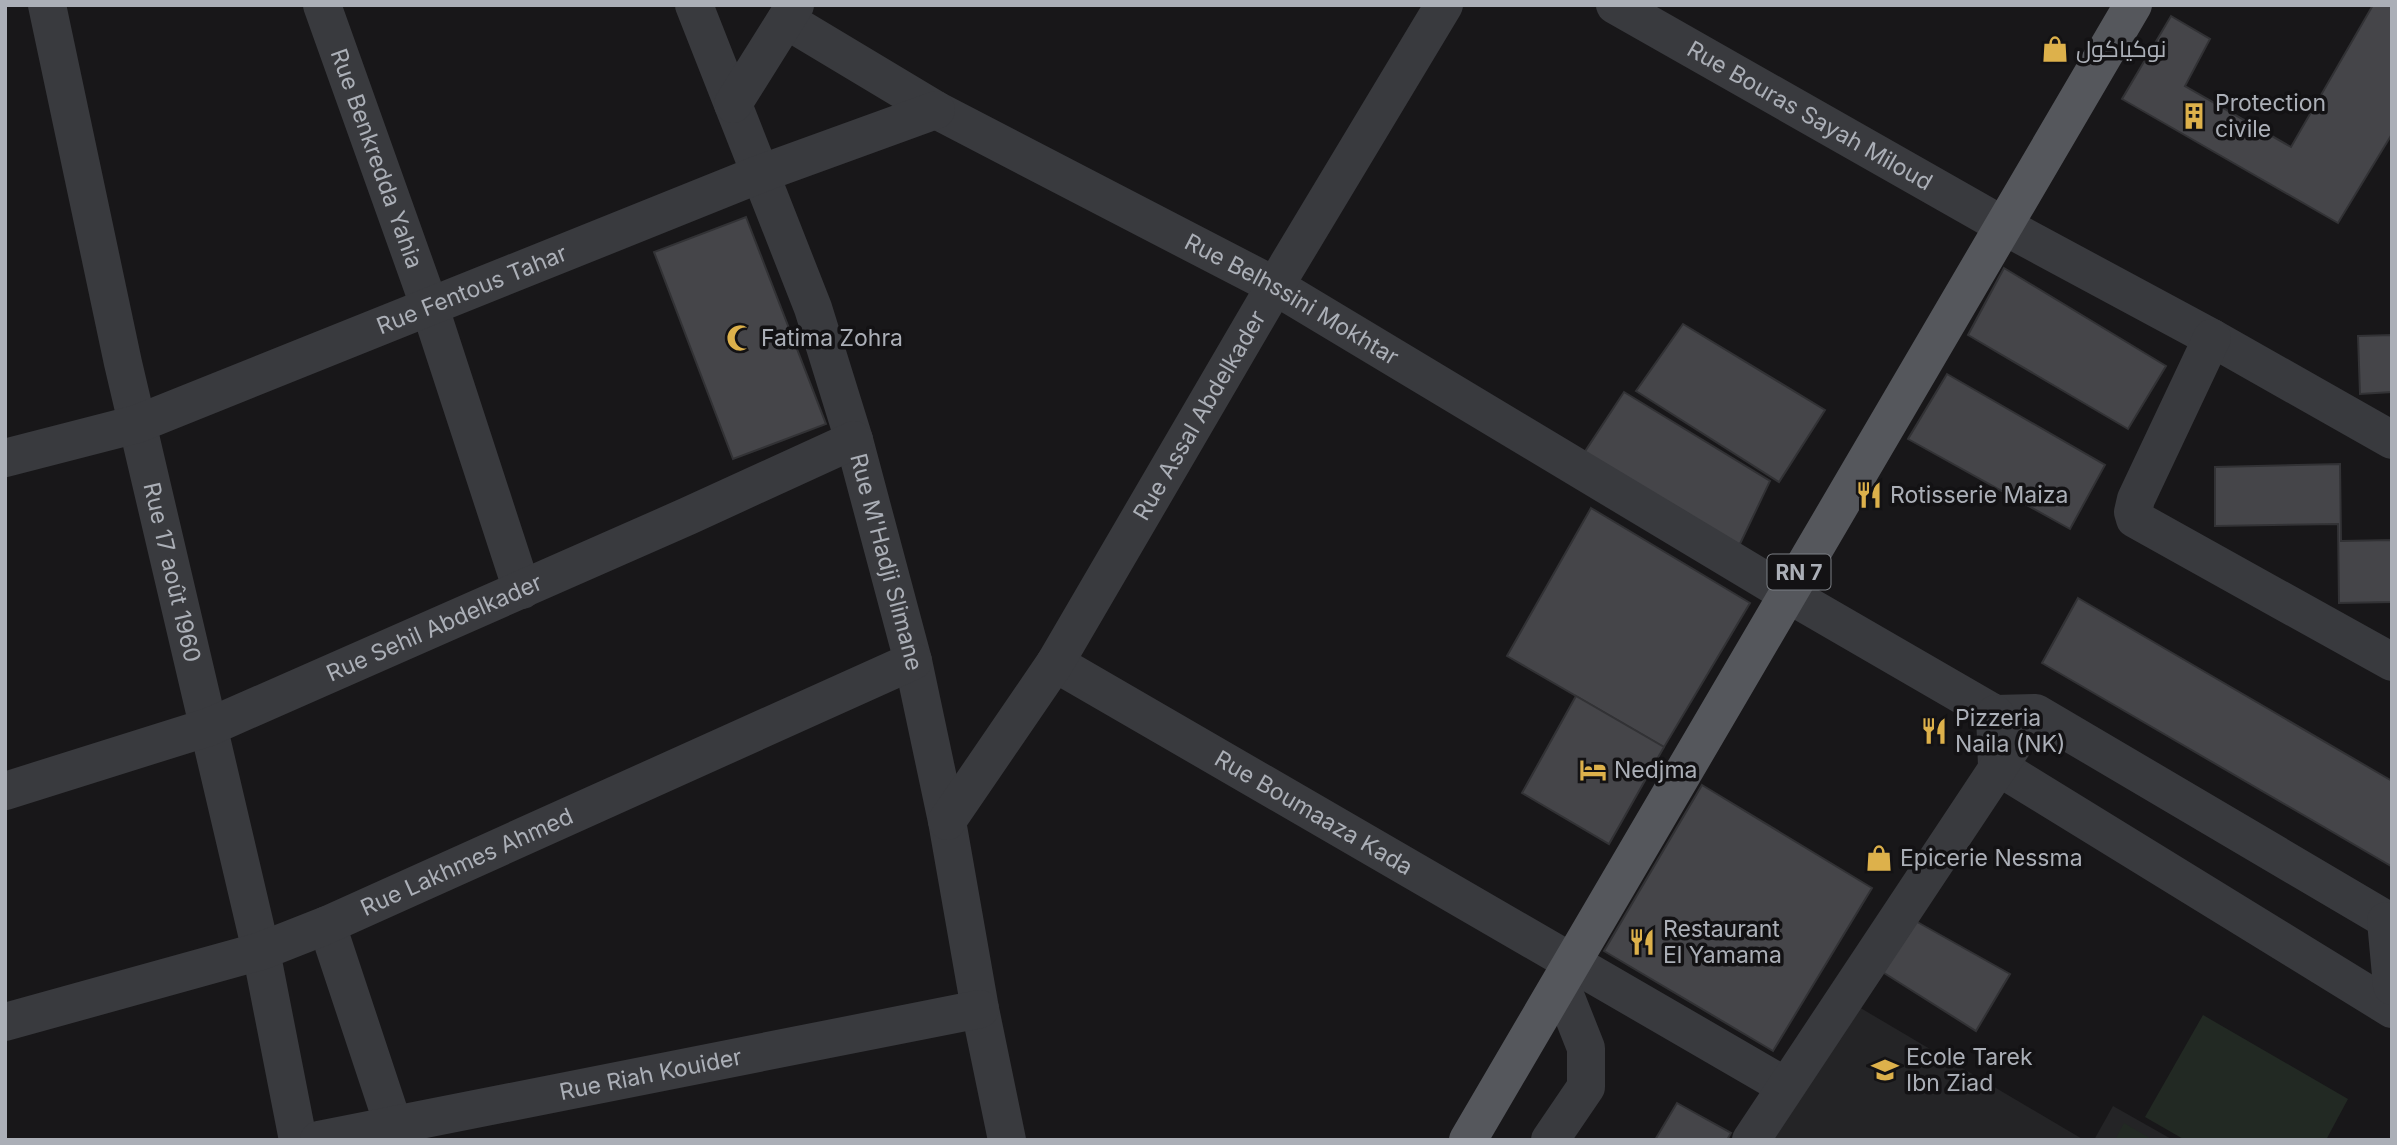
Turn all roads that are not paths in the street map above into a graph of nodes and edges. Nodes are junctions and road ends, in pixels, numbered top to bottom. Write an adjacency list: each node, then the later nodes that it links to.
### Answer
1 (47, 5): 15 (street, Rue 17 août 1960)
2 (321, 5): 13 (street, Rue Benkredda Yahia)
3 (694, 5): 8 (street, Rue M'Hadji Slimane)
4 (1444, 5): 12 (street, Rue Assal Abdelkader)
5 (1615, 5): 11 (street, Rue Bouras Sayah Miloud)
6 (2133, 5): 11 (main road, RN 7)
7 (791, 13): 8 (street); 9 (street, Rue Belhssini Mokhtar)
8 (733, 104): 10 (street, Rue M'Hadji Slimane)
9 (936, 110): 10 (street, Rue Fentous Tahar); 12 (street, Rue Belhssini Mokhtar)
10 (761, 174): 13 (street, Rue Fentous Tahar); 16 (street, Rue M'Hadji Slimane)
11 (2004, 226): 14 (street, Rue Bouras Sayah Miloud); 20 (main road, RN 7)
12 (1275, 286): 20 (street, Rue Belhssini Mokhtar); 23 (street, Rue Assal Abdelkader)
13 (429, 306): 15 (street, Rue Fentous Tahar); 19 (street, Rue Benkredda Yahia)
14 (2212, 338): 17 (street, Rue Bouras Sayah Miloud); 22 (street)
15 (137, 424): 18 (street, Rue Fentous Tahar); 26 (street, Rue 17 août 1960)
16 (854, 440): 19 (street, Rue Sehil Abdelkader); 21 (street, Rue M'Hadji Slimane)
17 (2392, 440)
18 (5, 458)
19 (522, 590): 26 (street, Rue Sehil Abdelkader)
20 (1786, 593): 25 (street, Rue Belhssini Mokhtar); 33 (main road, RN 7)
21 (913, 661): 29 (street, Rue M'Hadji Slimane); 31 (street, Rue Lakhmes Ahmed)
22 (2392, 662)
23 (1055, 663): 29 (street, Rue Assal Abdelkader); 33 (street, Rue Boumaaza Kada)
24 (2035, 713): 25 (street); 27 (street); 30 (street)
25 (1995, 714): 27 (street)
26 (209, 727): 28 (street, Rue Sehil Abdelkader); 32 (street, Rue 17 août 1960)
27 (1997, 766): 36 (street); 38 (street)
28 (5, 791)
29 (947, 821): 35 (street, Rue M'Hadji Slimane)
30 (2389, 922): 34 (street)
31 (327, 925): 32 (street, Rue Lakhmes Ahmed); 39 (street)
32 (261, 951): 37 (street, Rue Lakhmes Ahmed); 40 (street, Rue 17 août 1960)
33 (1567, 974): 38 (street, Rue Boumaaza Kada); 43 (main road, RN 7); 44 (street)
34 (2392, 986)
35 (980, 1009): 39 (street, Rue Riah Kouider); 42 (street, Rue M'Hadji Slimane)
36 (2392, 1009)
37 (5, 1022)
38 (1785, 1086): 45 (street)
39 (393, 1124): 41 (street, Rue Riah Kouider)
40 (298, 1140)
41 (319, 1140)
42 (1007, 1140)
43 (1468, 1140)
44 (1550, 1140)
45 (1751, 1140)

